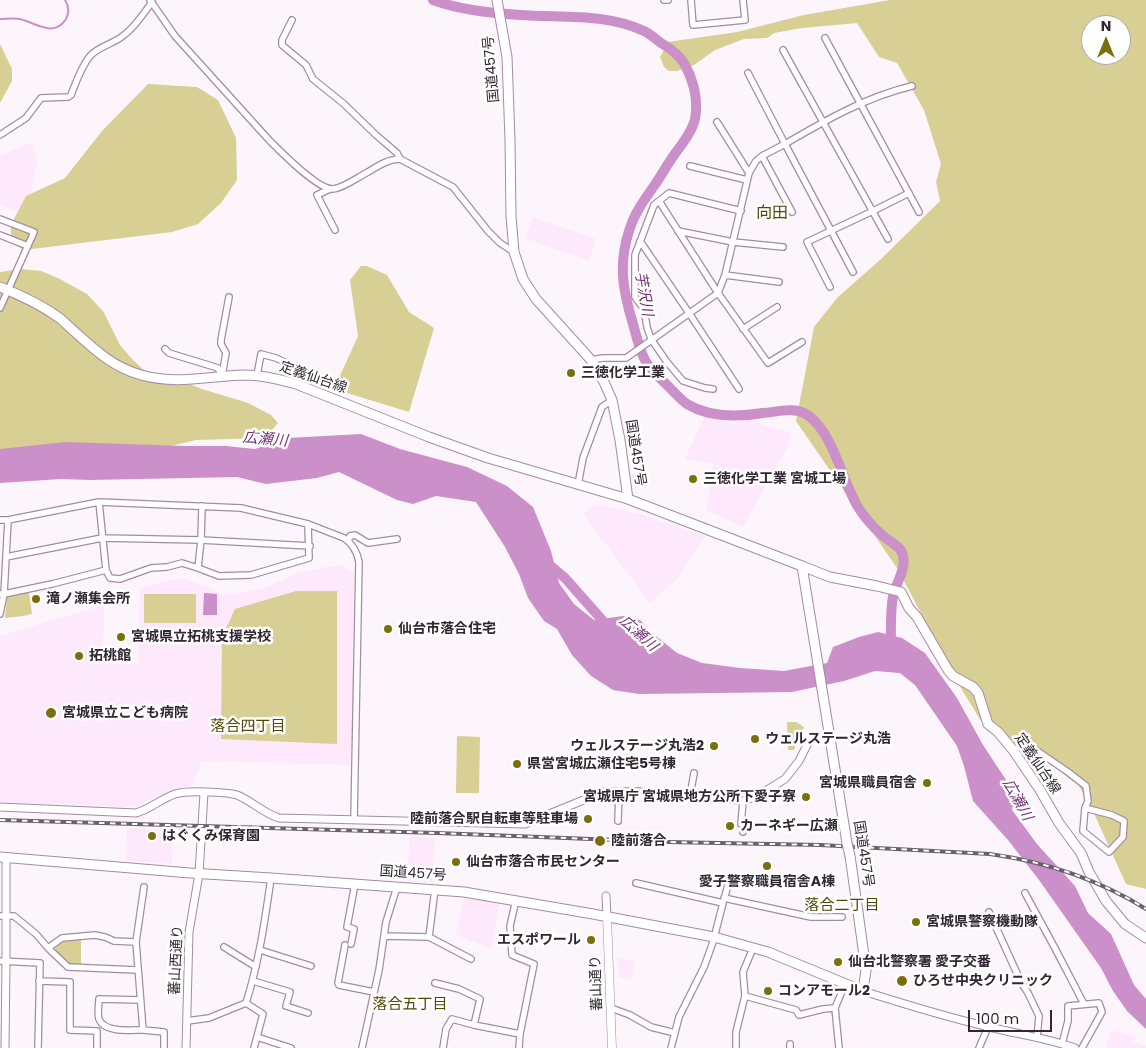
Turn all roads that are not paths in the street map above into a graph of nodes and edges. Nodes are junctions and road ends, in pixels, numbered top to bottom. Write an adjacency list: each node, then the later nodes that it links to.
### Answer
1 (497, 0): 39 (main road, 国道457号)
2 (664, 0): 3 (street)
3 (668, 0)
4 (691, 0): 5 (street)
5 (743, 0)
6 (151, 1): 15 (street); 22 (street)
7 (292, 20): 18 (street)
8 (825, 38): 12 (street)
9 (783, 50): 14 (street)
10 (748, 73): 16 (street)
11 (912, 86): 12 (street)
12 (860, 103): 14 (street); 23 (street)
13 (717, 122): 20 (street)
14 (823, 122): 16 (street); 26 (street)
15 (0, 136)
16 (785, 144): 17 (street); 31 (street)
17 (762, 156): 20 (street); 27 (street)
18 (400, 159): 22 (street); 39 (street)
19 (690, 166): 21 (street)
20 (749, 173): 21 (street)
21 (747, 180): 25 (street)
22 (330, 189): 30 (street)
23 (909, 193): 26 (street); 28 (street)
24 (659, 201): 25 (street); 32 (street); 35 (street)
25 (741, 211): 36 (street)
26 (872, 211): 31 (street); 34 (street)
27 (792, 212)
28 (919, 212)
29 (0, 220): 37 (street)
30 (335, 230)
31 (830, 230): 40 (street); 43 (street)
32 (678, 231): 36 (street); 45 (street)
33 (0, 235): 37 (street)
34 (888, 239)
35 (640, 241): 49 (street); 51 (street)
36 (733, 242): 38 (street); 41 (street)
37 (28, 246): 44 (street)
38 (783, 247)
39 (514, 252): 54 (main road, 国道457号)
40 (853, 272)
41 (725, 275): 42 (street); 45 (street)
42 (779, 282)
43 (830, 287)
44 (4, 289): 48 (street); 57 (main road, 定義仙台線)
45 (718, 293): 49 (street); 50 (street)
46 (229, 297): 57 (street)
47 (777, 307): 50 (street)
48 (0, 308)
49 (689, 313): 51 (street); 59 (street)
50 (743, 329): 52 (street)
51 (651, 341): 54 (street); 58 (street)
52 (802, 342)
53 (165, 349): 57 (street)
54 (591, 360): 60 (main road, 国道457号)
55 (308, 373): 56 (street)
56 (257, 375): 57 (main road, 定義仙台線); 61 (main road, 定義仙台線)
57 (222, 376)
58 (713, 389)
59 (739, 389)
60 (612, 400): 61 (street); 62 (main road, 国道457号)
61 (578, 485): 62 (main road, 定義仙台線)
62 (628, 499): 74 (main road, 国道457号)
63 (99, 502): 64 (street); 66 (street); 68 (street)
64 (202, 506): 67 (street); 70 (street)
65 (0, 520): 66 (street)
66 (8, 520): 73 (street)
67 (308, 524): 71 (street); 72 (street)
68 (102, 538): 70 (street); 73 (street); 76 (street)
69 (397, 539): 71 (street)
70 (201, 540): 72 (street); 75 (street)
71 (348, 541): 89 (street)
72 (310, 546): 75 (street)
73 (6, 557): 77 (street)
74 (802, 566): 79 (main road, 国道457号); 80 (main road, 定義仙台線)
75 (198, 568): 76 (street)
76 (106, 570): 77 (street)
77 (2, 594): 78 (street)
78 (0, 614)
79 (830, 739): 86 (street); 127 (main road, 国道457号, bridge)
80 (1013, 750): 88 (street); 112 (main road, 定義仙台線)
81 (694, 774): 85 (street)
82 (603, 792): 83 (street); 89 (street)
83 (619, 792): 85 (street); 90 (street)
84 (204, 793): 87 (street); 89 (street); 93 (street, 蕃山西通り)
85 (690, 796): 86 (street)
86 (743, 801): 91 (street)
87 (0, 807)
88 (1085, 808): 88 (street)
89 (354, 819)
90 (618, 821)
91 (743, 832)
92 (3, 857): 93 (main road, 国道457号); 106 (street)
93 (199, 874): 94 (main road, 国道457号); 136 (street, 蕃山西通り)
94 (271, 878): 97 (main road, 国道457号); 117 (street)
95 (729, 881): 104 (street)
96 (636, 883): 104 (street)
97 (355, 884): 99 (main road, 国道457号); 128 (street)
98 (144, 887): 113 (street)
99 (397, 887): 100 (main road, 国道457号); 109 (street)
100 (435, 890): 103 (main road, 国道457号); 110 (street)
101 (1025, 893): 132 (street)
102 (606, 896): 107 (street)
103 (516, 900): 107 (main road, 国道457号); 141 (street)
104 (724, 901): 108 (street); 111 (street)
105 (989, 912): 143 (street)
106 (3, 916): 115 (street); 119 (street)
107 (607, 916): 111 (main road, 国道457号); 133 (main road, 蕃山通り)
108 (842, 917)
109 (384, 936): 110 (street); 128 (street)
110 (429, 937): 118 (street)
111 (714, 937): 116 (main road, 国道457号); 140 (street)
112 (1146, 938)
113 (136, 942): 115 (street); 122 (street)
114 (224, 947): 121 (street)
115 (48, 948): 122 (street)
116 (752, 948): 126 (main road, 国道457号); 129 (street)
117 (260, 950): 120 (street); 121 (street)
118 (471, 959)
119 (3, 961): 123 (street); 146 (street)
120 (312, 966)
121 (256, 967): 124 (street)
122 (137, 970): 130 (street)
123 (39, 981): 147 (street); 148 (street)
124 (253, 981): 131 (street); 135 (street)
125 (435, 983): 137 (street)
126 (845, 984): 127 (main road, 国道457号); 134 (street)
127 (863, 991): 138 (street)
128 (374, 992): 153 (street)
129 (745, 996): 134 (street); 158 (street)
130 (140, 1000): 139 (street); 139 (street)
131 (246, 1003): 136 (street); 142 (street)
132 (1084, 1004): 145 (street); 163 (street)
133 (611, 1008): 140 (street); 156 (main road, 蕃山通り)
134 (836, 1008): 159 (street)
135 (308, 1013)
136 (187, 1022): 150 (street, 蕃山西通り)
137 (474, 1025): 141 (street); 154 (street)
138 (988, 1027): 143 (street); 144 (street)
139 (143, 1030): 149 (street)
140 (675, 1033): 157 (street)
141 (520, 1034): 155 (street)
142 (256, 1037): 151 (street); 152 (street)
143 (1037, 1038): 145 (street)
144 (983, 1040): 160 (street); 161 (street)
145 (1062, 1044): 162 (street)
146 (5, 1048)
147 (38, 1048)
148 (97, 1048)
149 (164, 1048)
150 (186, 1048)
151 (254, 1048)
152 (291, 1048)
153 (362, 1048)
154 (443, 1048)
155 (519, 1048)
156 (612, 1048)
157 (671, 1048)
158 (736, 1048)
159 (839, 1048)
160 (975, 1048)
161 (979, 1048)
162 (1075, 1048)
163 (1082, 1048)

